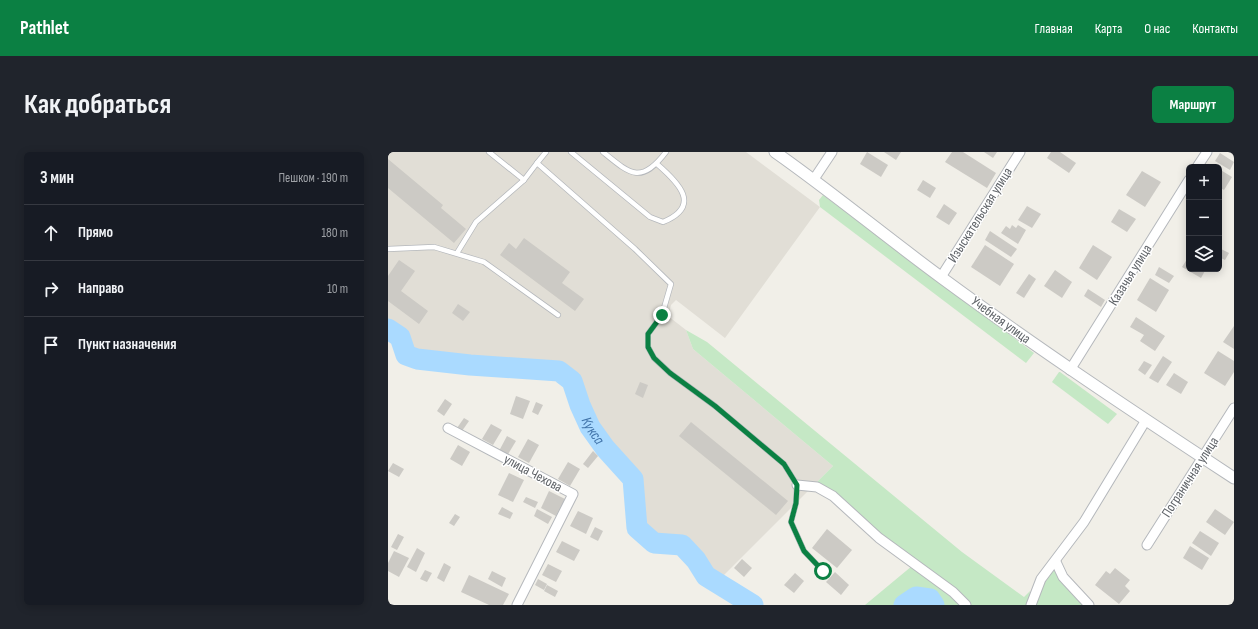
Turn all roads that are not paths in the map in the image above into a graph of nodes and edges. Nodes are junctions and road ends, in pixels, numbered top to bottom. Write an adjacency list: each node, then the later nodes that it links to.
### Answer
1 (489, 152): 13 (lane)
2 (546, 152): 10 (lane)
3 (571, 152): 11 (lane)
4 (603, 152): 11 (lane)
5 (666, 152): 11 (lane)
6 (775, 152): 14 (street, Учебная улица)
7 (832, 152): 14 (street)
8 (1020, 152): 18 (street, Изыскательская улица)
9 (1207, 152): 12 (street)
10 (537, 164): 13 (lane); 26 (lane)
11 (657, 164)
12 (1199, 164)
13 (524, 180): 17 (lane)
14 (814, 180): 18 (street, Учебная улица)
15 (1186, 185): 20 (street, Казачья улица)
16 (388, 249): 17 (lane)
17 (457, 253): 19 (lane)
18 (941, 277): 20 (street, Учебная улица)
19 (558, 315)
20 (1070, 370): 22 (street, Учебная улица)
21 (1234, 408): 24 (street, Пограничная улица)
22 (1146, 420): 24 (street, Учебная улица); 28 (street)
23 (448, 428): 30 (street, улица Чехова)
24 (1203, 457): 25 (street, Учебная улица); 27 (street, Пограничная улица)
25 (1234, 478)
26 (797, 485): 29 (lane); 31 (street)
27 (1147, 545)
28 (1056, 562): 32 (street); 33 (street)
29 (823, 571)
30 (517, 605)
31 (966, 605)
32 (1031, 605)
33 (1089, 605)

